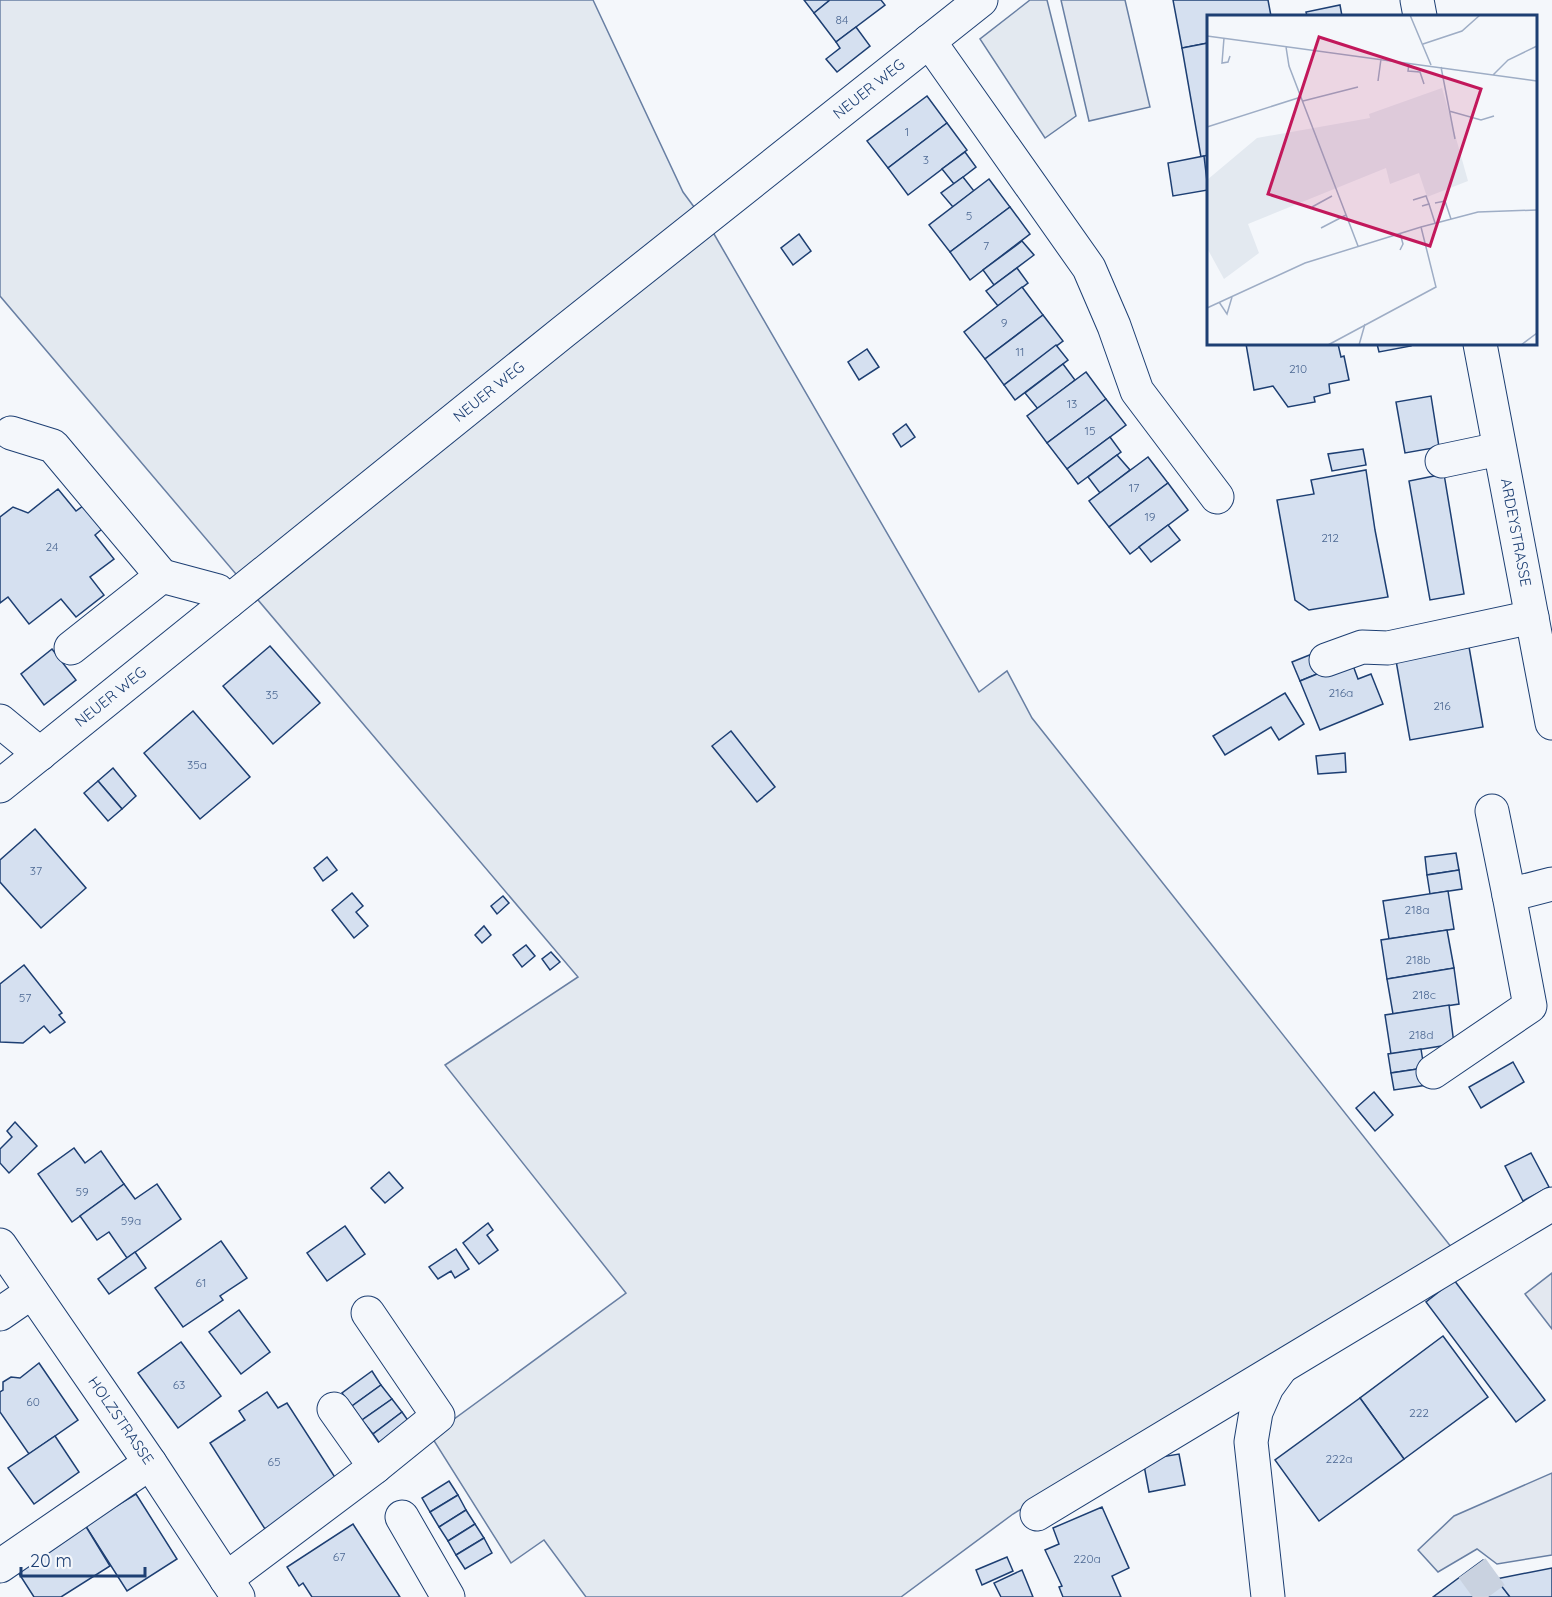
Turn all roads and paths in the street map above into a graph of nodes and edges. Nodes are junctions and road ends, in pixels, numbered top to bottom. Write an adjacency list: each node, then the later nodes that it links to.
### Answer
1 (1417, 0): 3 (street)
2 (967, 4): 4 (street, NEUER WEG)
3 (1420, 15)
4 (929, 41): 9 (street); 11 (street, NEUER WEG)
5 (1480, 345): 7 (street, ARDEYSTRASSE)
6 (11, 433): 10 (street)
7 (1499, 449): 8 (street); 12 (street, ARDEYSTRASSE)
8 (1442, 461)
9 (1217, 497)
10 (162, 576): 11 (street); 13 (street)
11 (228, 602): 17 (street, NEUER WEG)
12 (1532, 617): 14 (street); 16 (street, ARDEYSTRASSE)
13 (71, 648)
14 (1326, 660)
15 (0, 721): 17 (street)
16 (1552, 723)
17 (40, 754): 18 (street, NEUER WEG)
18 (0, 786)
19 (1492, 811): 21 (street)
20 (1552, 884): 21 (street)
21 (1509, 895): 22 (street)
22 (1432, 1072)
23 (1552, 1204): 28 (street)
24 (0, 1245): 25 (street, HOLZSTRASSE)
25 (32, 1292): 27 (street); 30 (street, HOLZSTRASSE)
26 (368, 1313): 31 (street)
27 (0, 1314)
28 (1281, 1367): 32 (street); 37 (street)
29 (334, 1409): 31 (street)
30 (150, 1463): 34 (street); 35 (street, HOLZSTRASSE)
31 (375, 1467): 35 (street)
32 (1037, 1514)
33 (402, 1517): 36 (street)
34 (0, 1566)
35 (232, 1588)
36 (448, 1597)
37 (1268, 1597)

